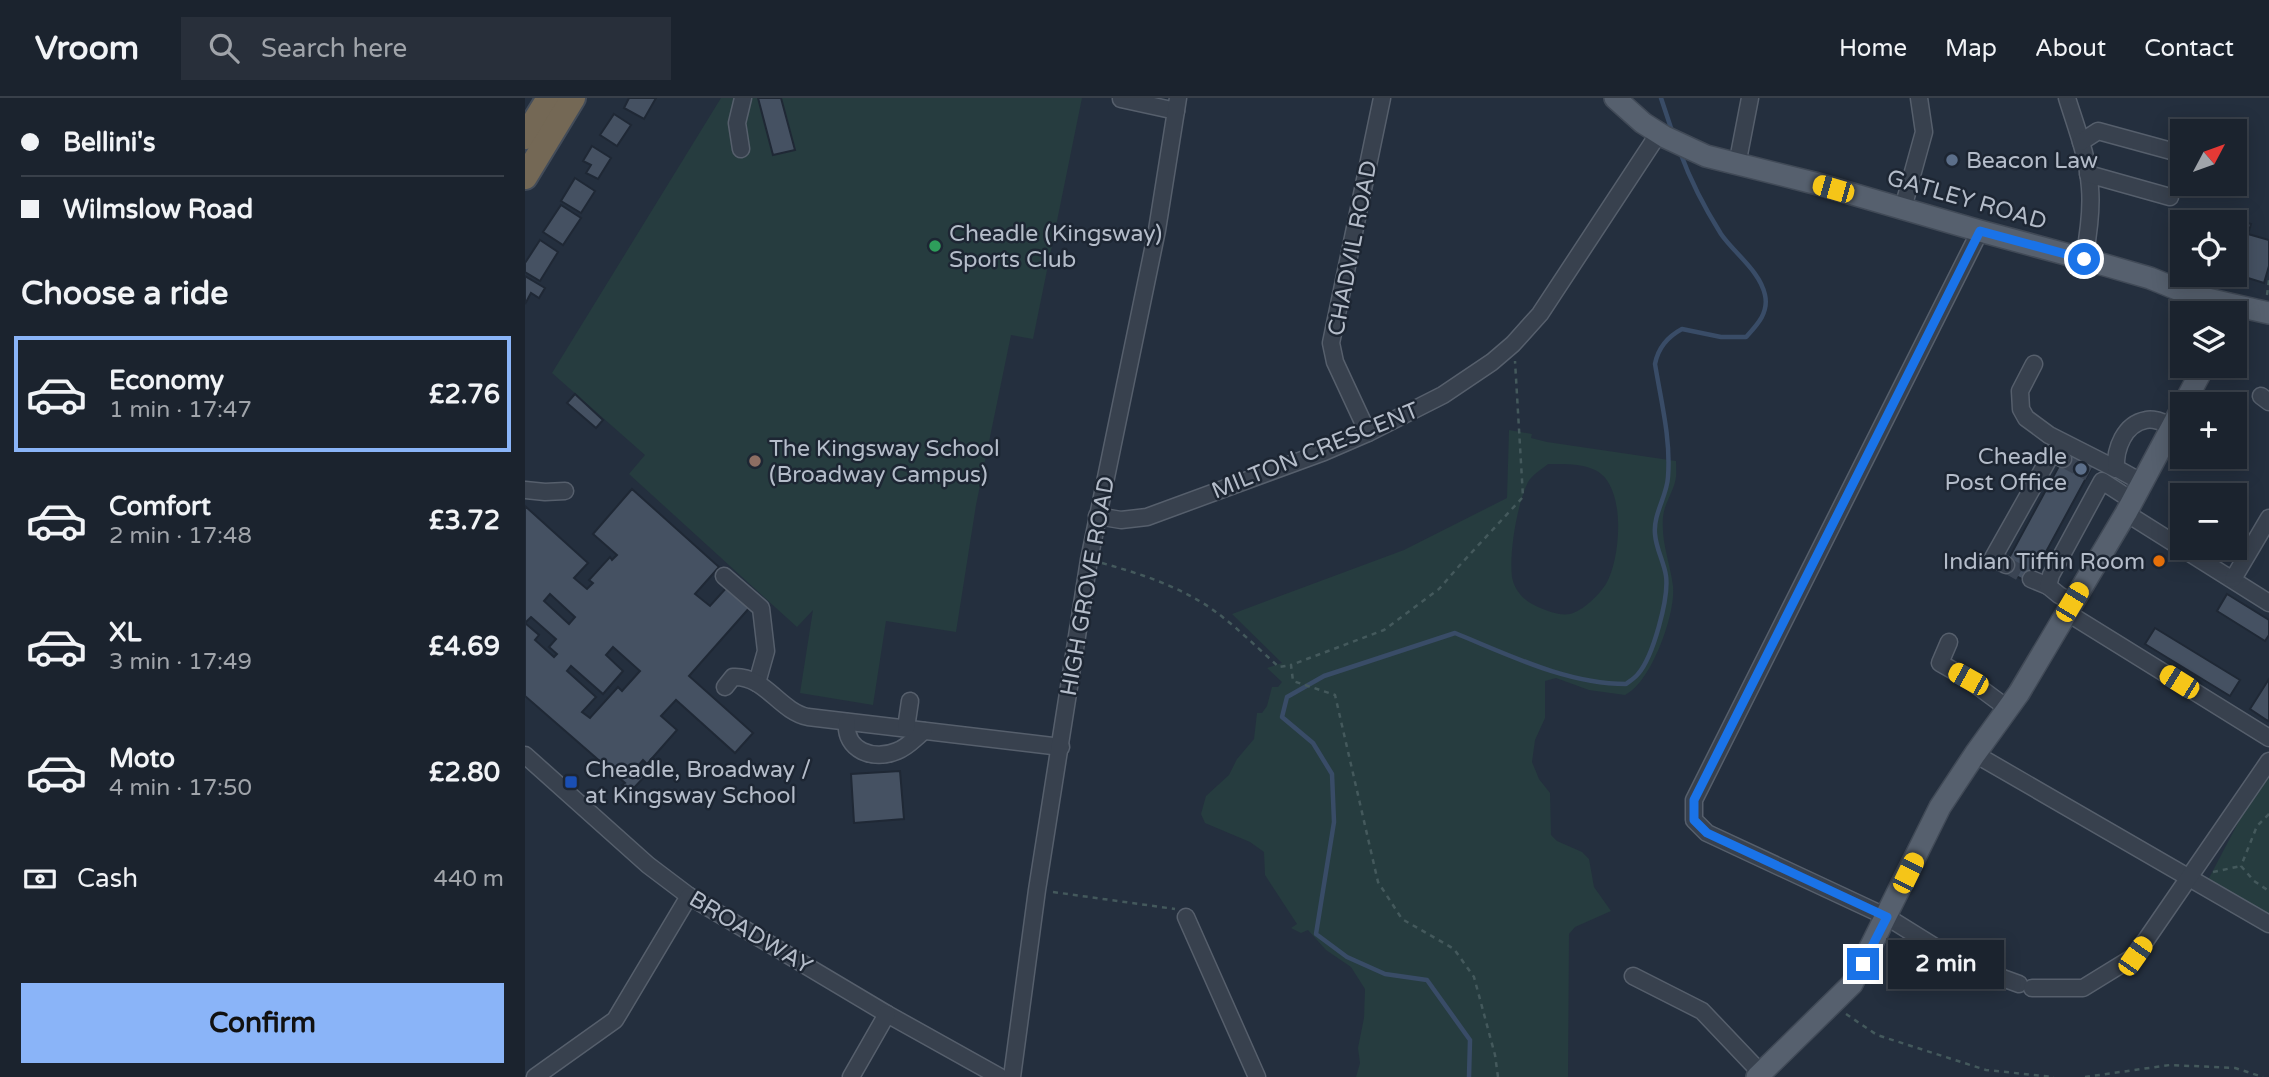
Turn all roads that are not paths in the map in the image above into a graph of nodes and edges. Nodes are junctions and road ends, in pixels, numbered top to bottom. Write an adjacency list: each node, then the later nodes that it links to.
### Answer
1 (549, 98): 12 (highway)
2 (573, 98): 18 (highway)
3 (743, 98): 14 (street)
4 (1382, 98): 29 (street, CHADVIL ROAD)
5 (1615, 98): 11 (main road, GATLEY ROAD)
6 (1750, 98): 16 (street)
7 (1919, 98): 20 (street)
8 (2067, 98): 13 (street)
9 (1121, 99): 10 (street)
10 (1177, 104): 35 (street, HIGH GROVE ROAD)
11 (1662, 135): 16 (main road, GATLEY ROAD); 29 (street, MILTON CRESCENT)
12 (525, 137)
13 (2081, 142): 15 (street); 17 (street)
14 (741, 149)
15 (2170, 151)
16 (1737, 164): 20 (main road, GATLEY ROAD)
17 (2088, 174): 19 (street); 22 (street)
18 (525, 177)
19 (2170, 197)
20 (1903, 208): 21 (main road, GATLEY ROAD)
21 (1980, 231): 22 (main road, GATLEY ROAD); 60 (street)
22 (2084, 259): 23 (main road, GATLEY ROAD)
23 (2208, 301)
24 (2247, 311): 25 (main road, GATLEY ROAD)
25 (2269, 313)
26 (2034, 364): 31 (street)
27 (2170, 416): 31 (street)
28 (2170, 432): 34 (main road)
29 (1368, 433): 35 (street, MILTON CRESCENT)
30 (2063, 459): 37 (street)
31 (2116, 469): 34 (street)
32 (525, 490): 33 (street)
33 (565, 491)
34 (2134, 499): 40 (street); 41 (street); 43 (main road)
35 (1097, 516): 53 (street, HIGH GROVE ROAD)
36 (2269, 518): 40 (street)
37 (2006, 565)
38 (724, 576): 45 (street)
39 (2031, 579): 41 (street)
40 (2232, 579): 42 (street)
41 (2048, 586): 43 (street)
42 (2269, 603)
43 (2069, 607): 48 (main road); 52 (street)
44 (1949, 642): 48 (street)
45 (757, 683): 46 (street); 49 (street)
46 (725, 687)
47 (910, 701): 50 (street)
48 (2007, 708): 54 (main road)
49 (847, 722): 50 (street); 51 (street)
50 (906, 728): 51 (street)
51 (924, 731): 53 (street)
52 (2269, 738)
53 (1061, 747): 68 (street, HIGH GROVE ROAD)
54 (1975, 754): 57 (street); 60 (main road)
55 (525, 755): 58 (street, BROADWAY)
56 (2269, 761): 57 (street)
57 (2189, 877): 60 (street); 61 (street)
58 (689, 896): 63 (street, BROADWAY); 65 (street)
59 (1186, 916): 69 (street)
60 (1887, 917): 64 (main road)
61 (2269, 924)
62 (1633, 976): 64 (street)
63 (887, 1014): 66 (street); 67 (street, BROADWAY)
64 (1759, 1075)
65 (535, 1077)
66 (851, 1077)
67 (1000, 1077)
68 (1012, 1077)
69 (1257, 1077)

